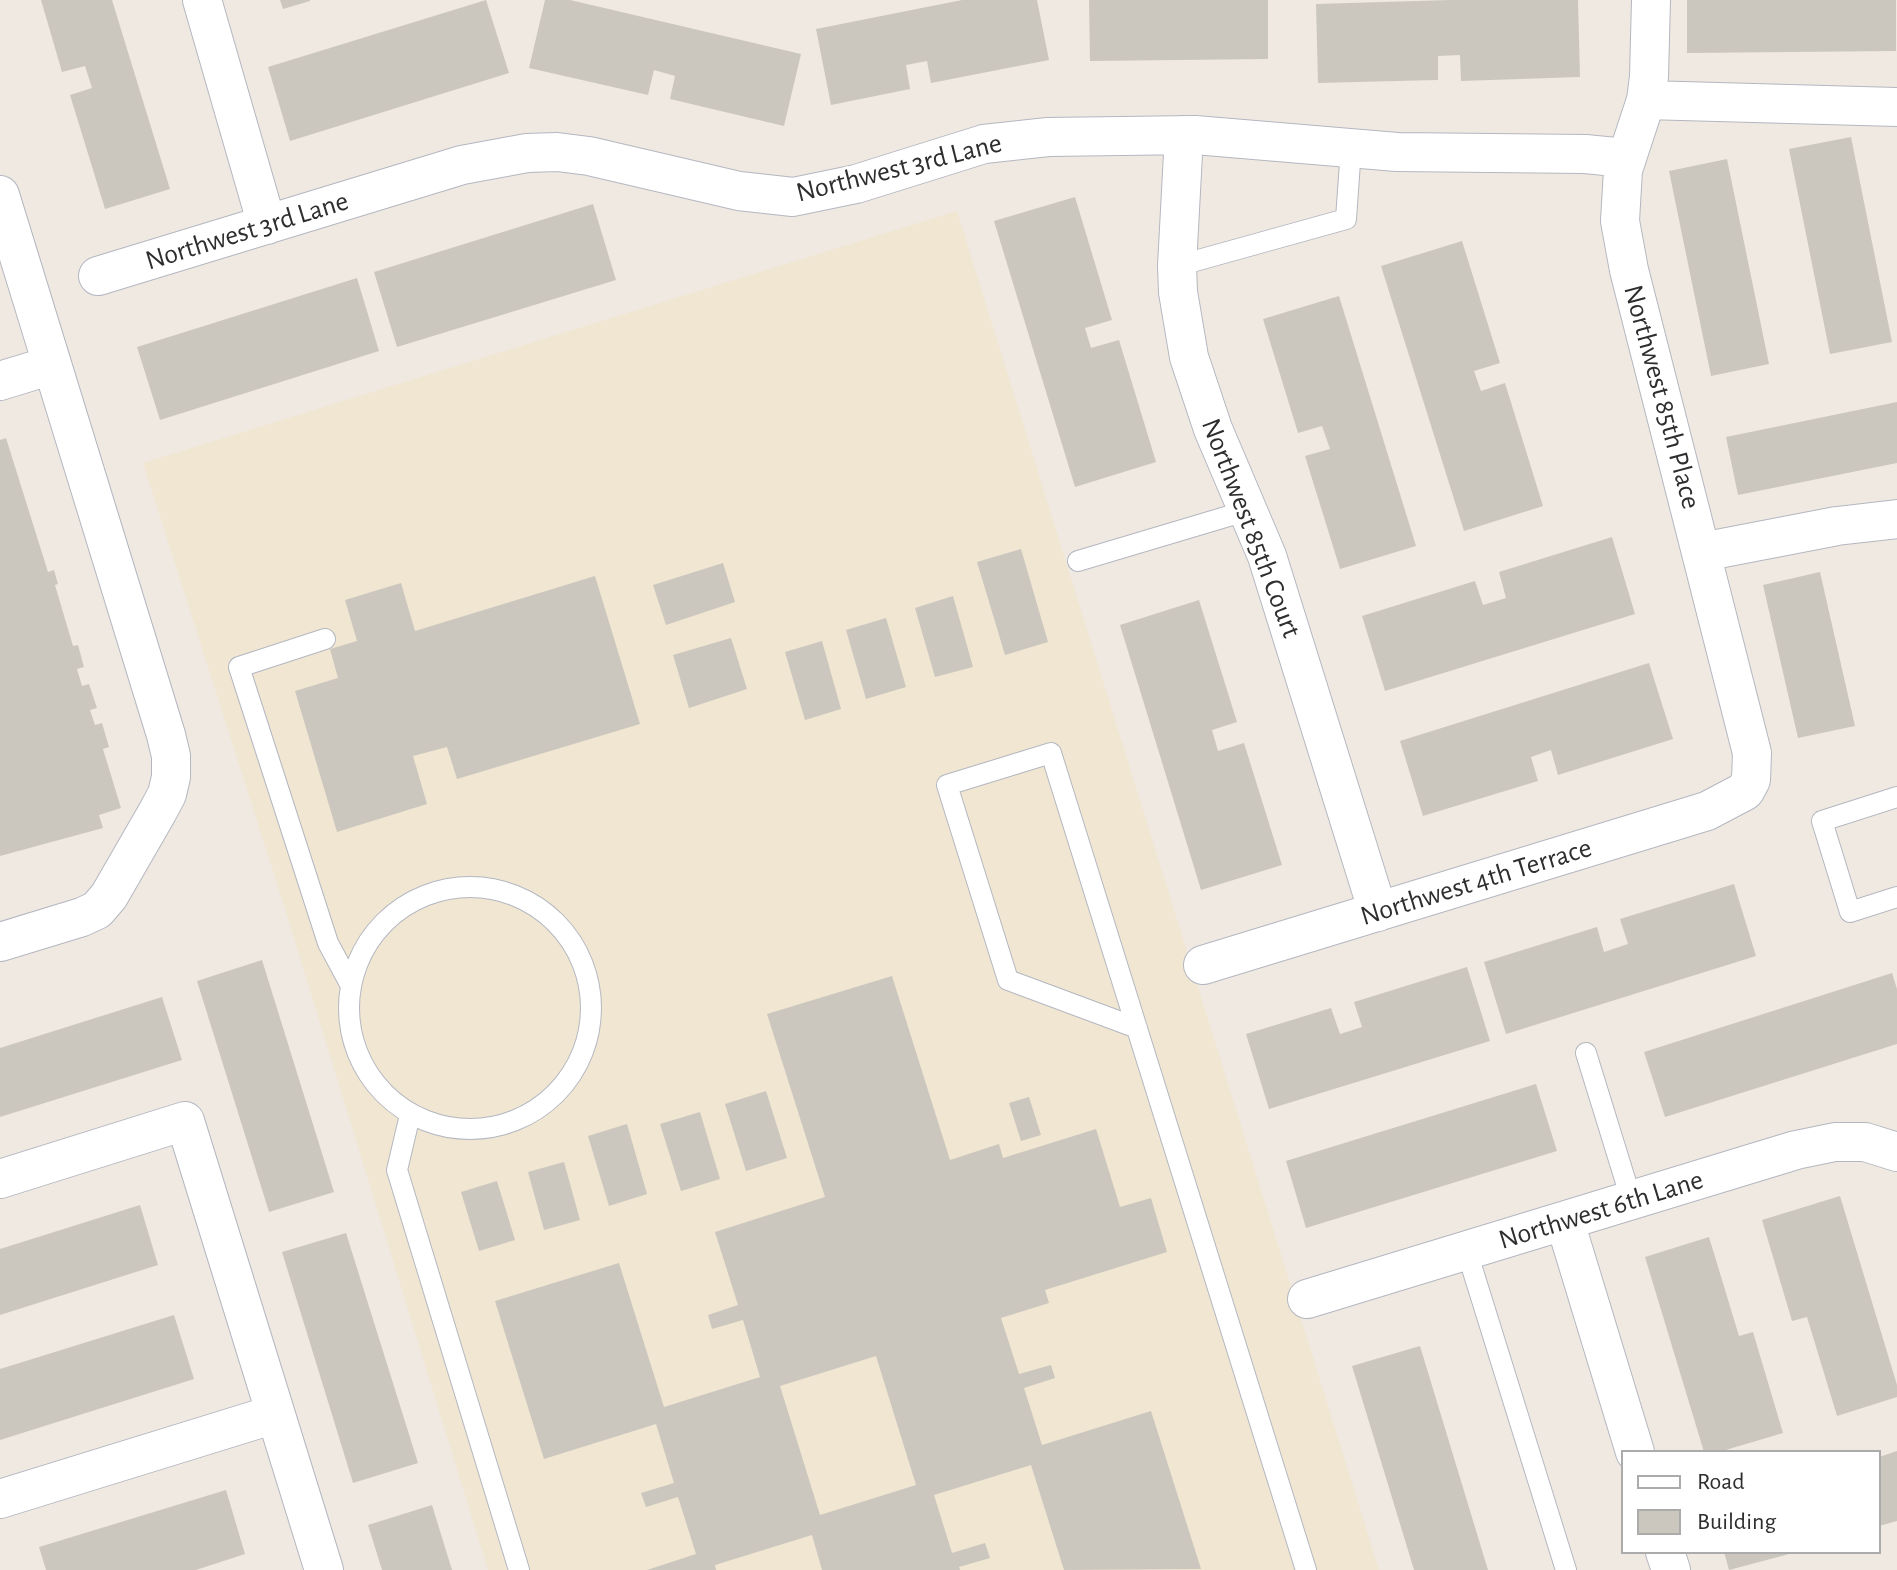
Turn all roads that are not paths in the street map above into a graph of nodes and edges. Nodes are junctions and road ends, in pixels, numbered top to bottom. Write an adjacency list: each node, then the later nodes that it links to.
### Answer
1 (202, 0): 9 (street)
2 (1651, 0): 3 (street, Northwest 85th Place)
3 (1646, 100): 4 (street); 7 (street, Northwest 85th Place)
4 (1897, 107)
5 (1184, 135): 6 (street, Northwest 3rd Lane); 9 (street, Northwest 3rd Lane); 11 (street, Northwest 85th Court)
6 (1351, 148): 7 (street, Northwest 3rd Lane); 11 (lane)
7 (1626, 158): 17 (street, Northwest 85th Place)
8 (0, 195): 10 (street)
9 (267, 225): 12 (street, Northwest 3rd Lane)
10 (8, 255): 13 (street)
11 (1177, 266): 15 (street, Northwest 85th Court)
12 (98, 276)
13 (52, 365): 14 (street); 24 (street)
14 (0, 381)
15 (1249, 510): 18 (lane); 23 (street, Northwest 85th Court)
16 (1897, 519): 17 (street)
17 (1702, 552): 20 (street, Northwest 85th Place)
18 (1078, 561)
19 (325, 639): 26 (lane)
20 (1745, 791): 23 (street, Northwest 4th Terrace)
21 (1897, 797): 22 (lane)
22 (1897, 897)
23 (1378, 912): 25 (street, Northwest 4th Terrace)
24 (0, 942)
25 (1203, 965)
26 (350, 984): 29 (lane); 29 (lane)
27 (1137, 1028): 27 (lane); 41 (lane)
28 (1586, 1053): 32 (lane)
29 (410, 1115): 40 (lane)
30 (1897, 1152): 32 (street, Northwest 6th Lane)
31 (0, 1179): 36 (street)
32 (1632, 1202): 33 (street, Northwest 6th Lane)
33 (1565, 1222): 34 (street, Northwest 6th Lane); 37 (street)
34 (1467, 1252): 35 (street, Northwest 6th Lane); 42 (lane)
35 (1307, 1299)
36 (275, 1414): 38 (street); 39 (street)
37 (1634, 1450)
38 (0, 1499)
39 (324, 1570)
40 (519, 1570)
41 (1306, 1570)
42 (1566, 1570)

